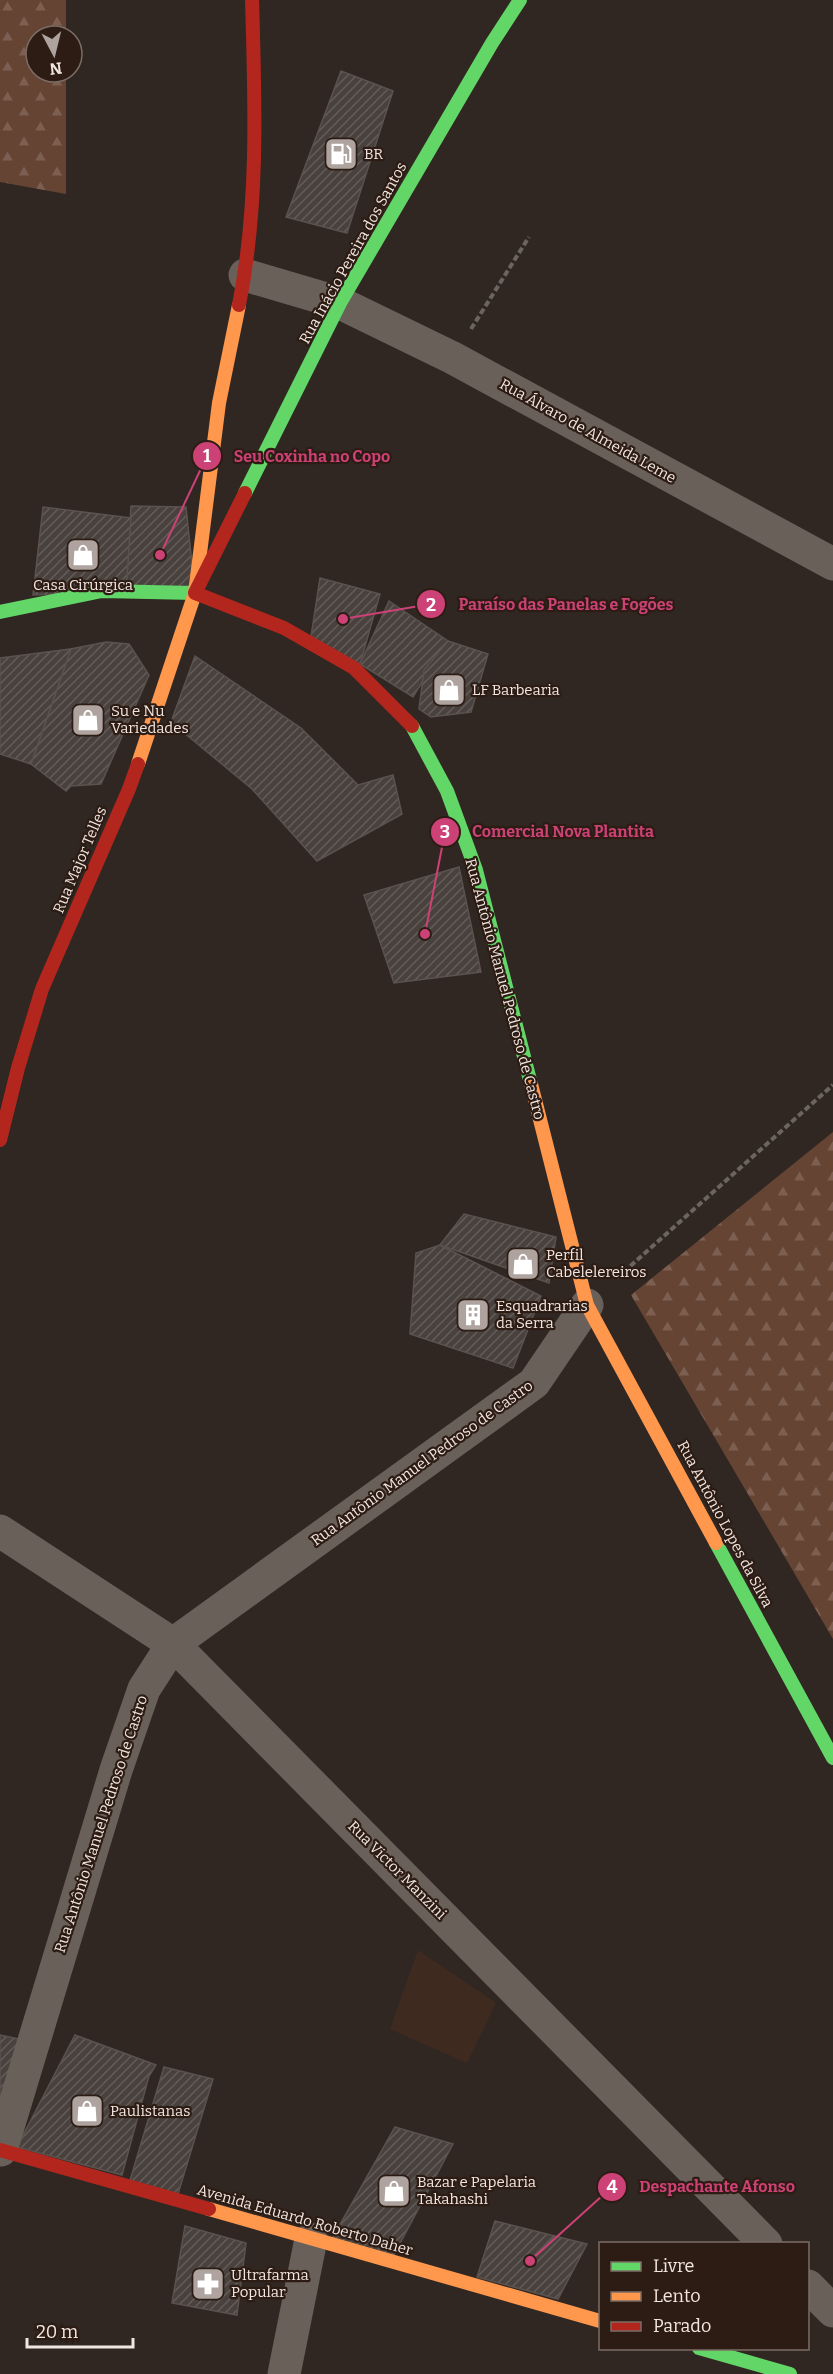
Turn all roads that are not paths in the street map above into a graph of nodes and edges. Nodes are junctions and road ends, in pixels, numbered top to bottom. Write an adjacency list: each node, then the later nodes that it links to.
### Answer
1 (252, 0): 3 (main road)
2 (520, 0): 4 (main road, Rua Inácio Pereira dos Santos)
3 (245, 275): 4 (street, Rua Álvaro de Almeida Leme); 6 (main road)
4 (340, 303): 5 (street, Rua Álvaro de Almeida Leme); 6 (main road, Rua Inácio Pereira dos Santos)
5 (833, 564)
6 (195, 593): 7 (main road); 8 (main road, Rua Major Telles); 9 (main road, Rua Antônio Manuel Pedroso de Castro)
7 (0, 612)
8 (0, 1140)
9 (587, 1305): 11 (street, Rua Antônio Manuel Pedroso de Castro); 12 (main road, Rua Antônio Lopes da Silva)
10 (0, 1532): 11 (street, Rua Victor Manzini)
11 (173, 1644): 13 (street, Rua Antônio Manuel Pedroso de Castro); 15 (street, Rua Victor Manzini)
12 (833, 1758)
13 (0, 2150): 14 (main road, Avenida Eduardo Roberto Daher)
14 (311, 2240): 18 (main road, Avenida Eduardo Roberto Daher); 20 (street)
15 (764, 2242)
16 (809, 2288): 17 (street)
17 (833, 2311)
18 (599, 2321)
19 (703, 2350): 21 (main road)
20 (284, 2374)
21 (790, 2374)

